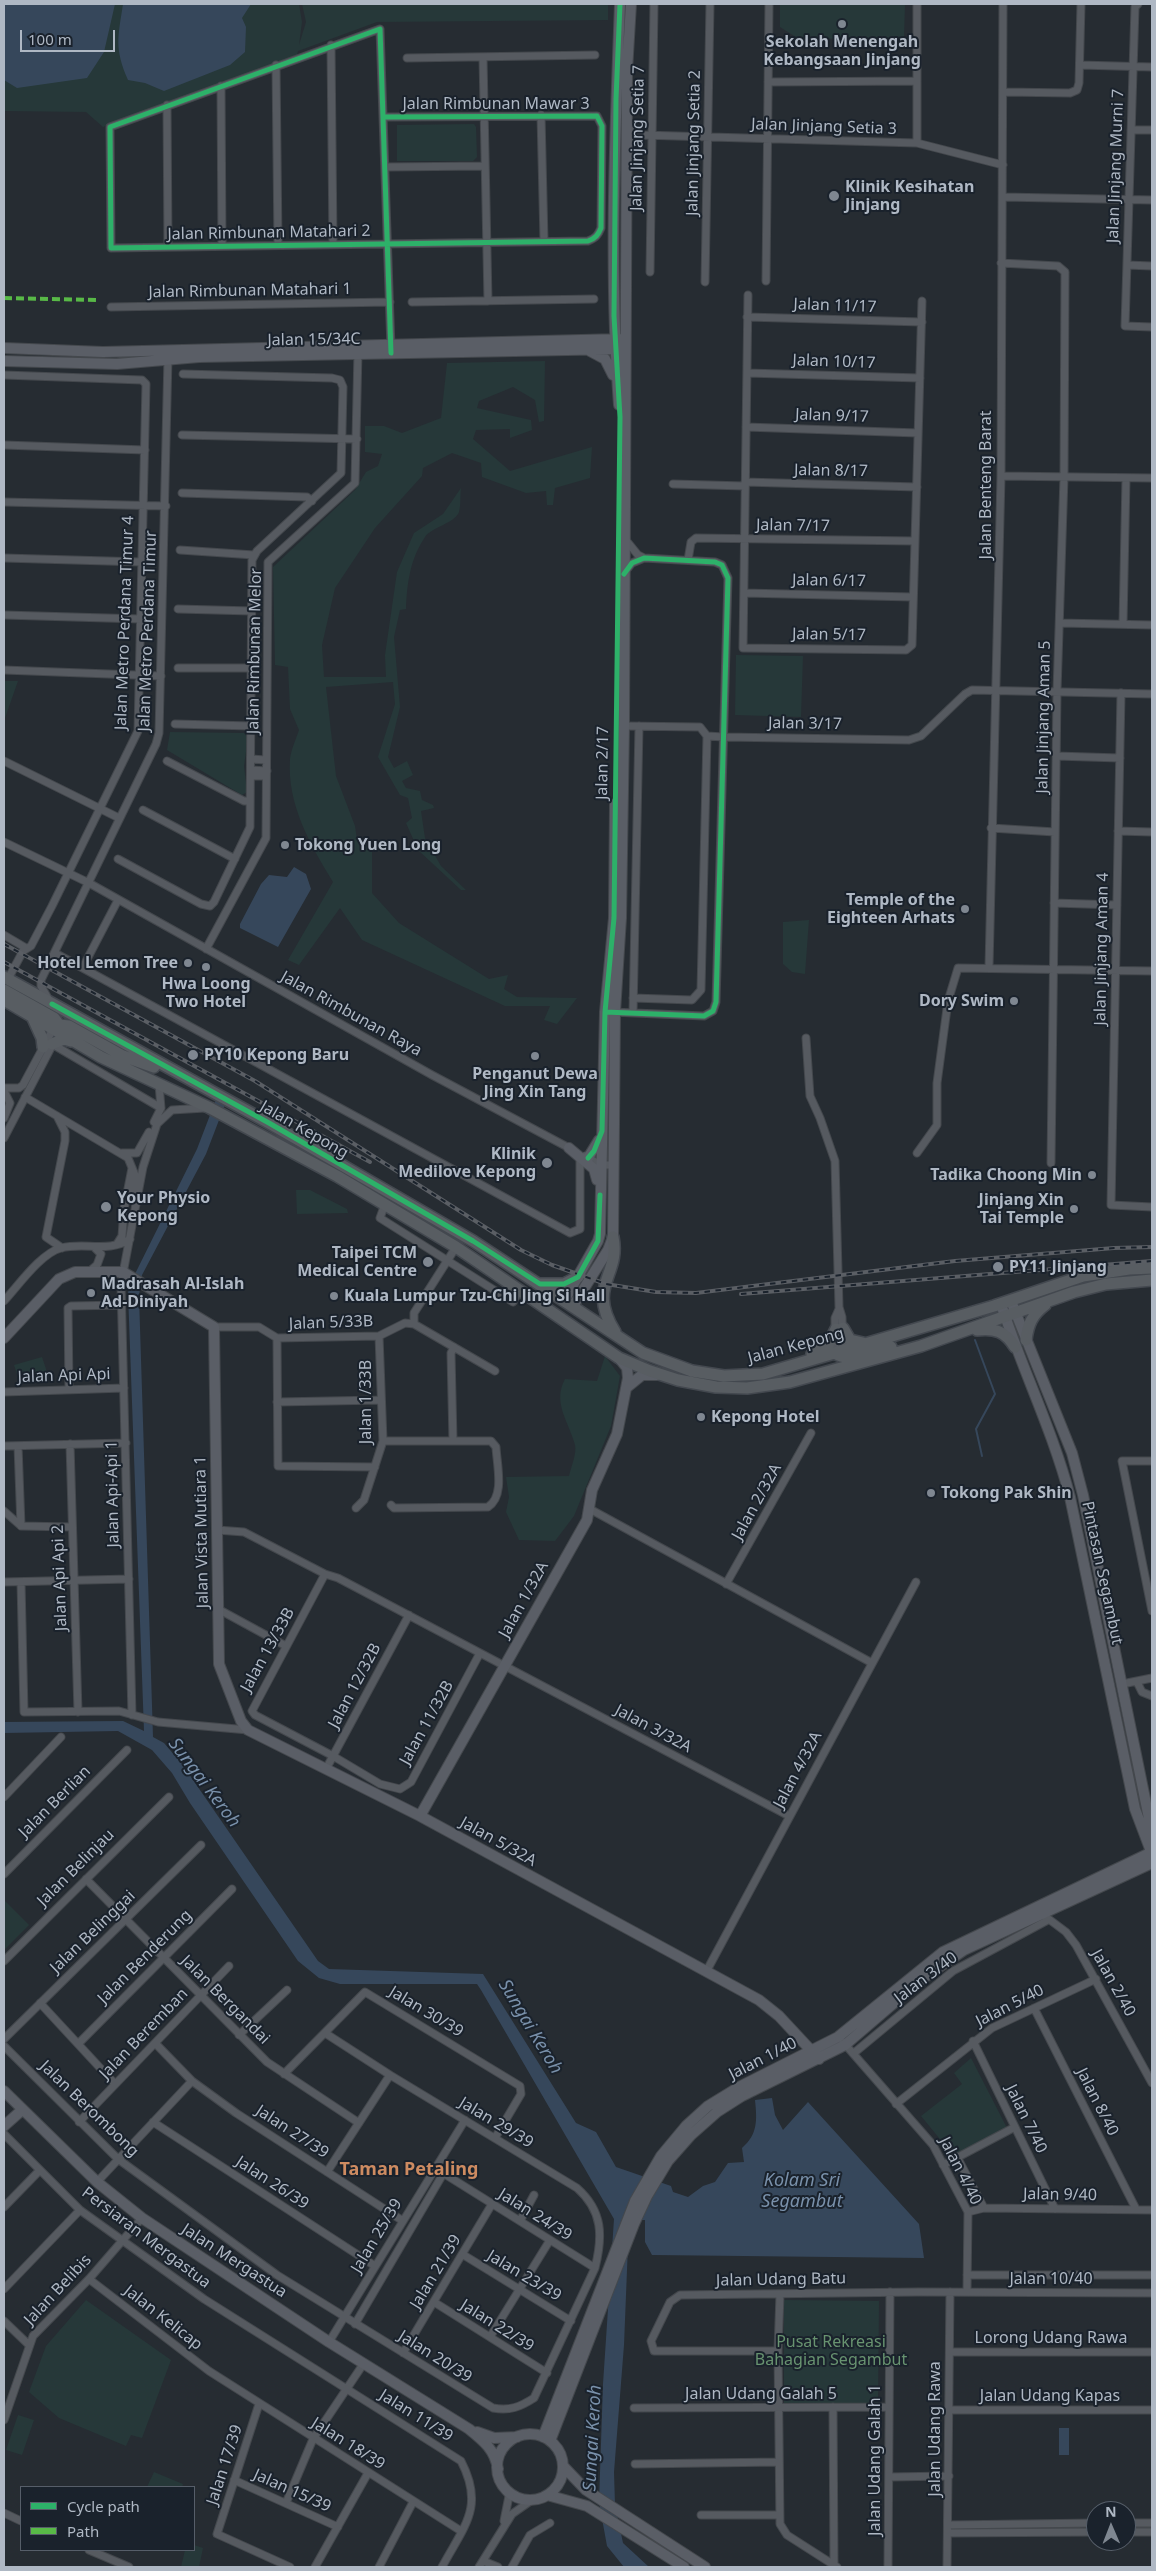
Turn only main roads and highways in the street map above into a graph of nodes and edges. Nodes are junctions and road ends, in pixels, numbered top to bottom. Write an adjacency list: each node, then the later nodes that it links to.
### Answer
1 (8, 982): 4 (main road); 6 (main road, Jalan Kepong)
2 (4, 1000): 3 (main road, Jalan Kepong)
3 (32, 1016): 4 (main road, Jalan Kepong); 5 (main road)
4 (57, 1029): 5 (main road, Jalan Kepong); 6 (main road)
5 (78, 1043): 8 (main road, Jalan Kepong)
6 (200, 1086): 12 (main road, Jalan Kepong)
7 (613, 1236): 16 (main road)
8 (481, 1264): 14 (main road); 19 (main road, Jalan Kepong)
9 (1152, 1268): 18 (main road, Jalan Kepong)
10 (578, 1278): 12 (main road)
11 (1152, 1281): 13 (main road, Jalan Kepong)
12 (540, 1284): 14 (main road, Jalan Kepong)
13 (1053, 1300): 15 (main road, Jalan Kepong); 17 (main road)
14 (567, 1305): 16 (main road, Jalan Kepong); 19 (main road)
15 (956, 1332): 20 (main road); 21 (main road); 23 (main road, Jalan Kepong)
16 (617, 1336): 22 (main road, Jalan Kepong)
17 (1026, 1340)
18 (868, 1343): 21 (main road, Jalan Kepong); 22 (main road)
19 (600, 1345): 23 (main road, Jalan Kepong)
20 (1015, 1347)
21 (840, 1353): 22 (main road, Jalan Kepong); 23 (main road)
22 (786, 1368)
23 (790, 1382)

